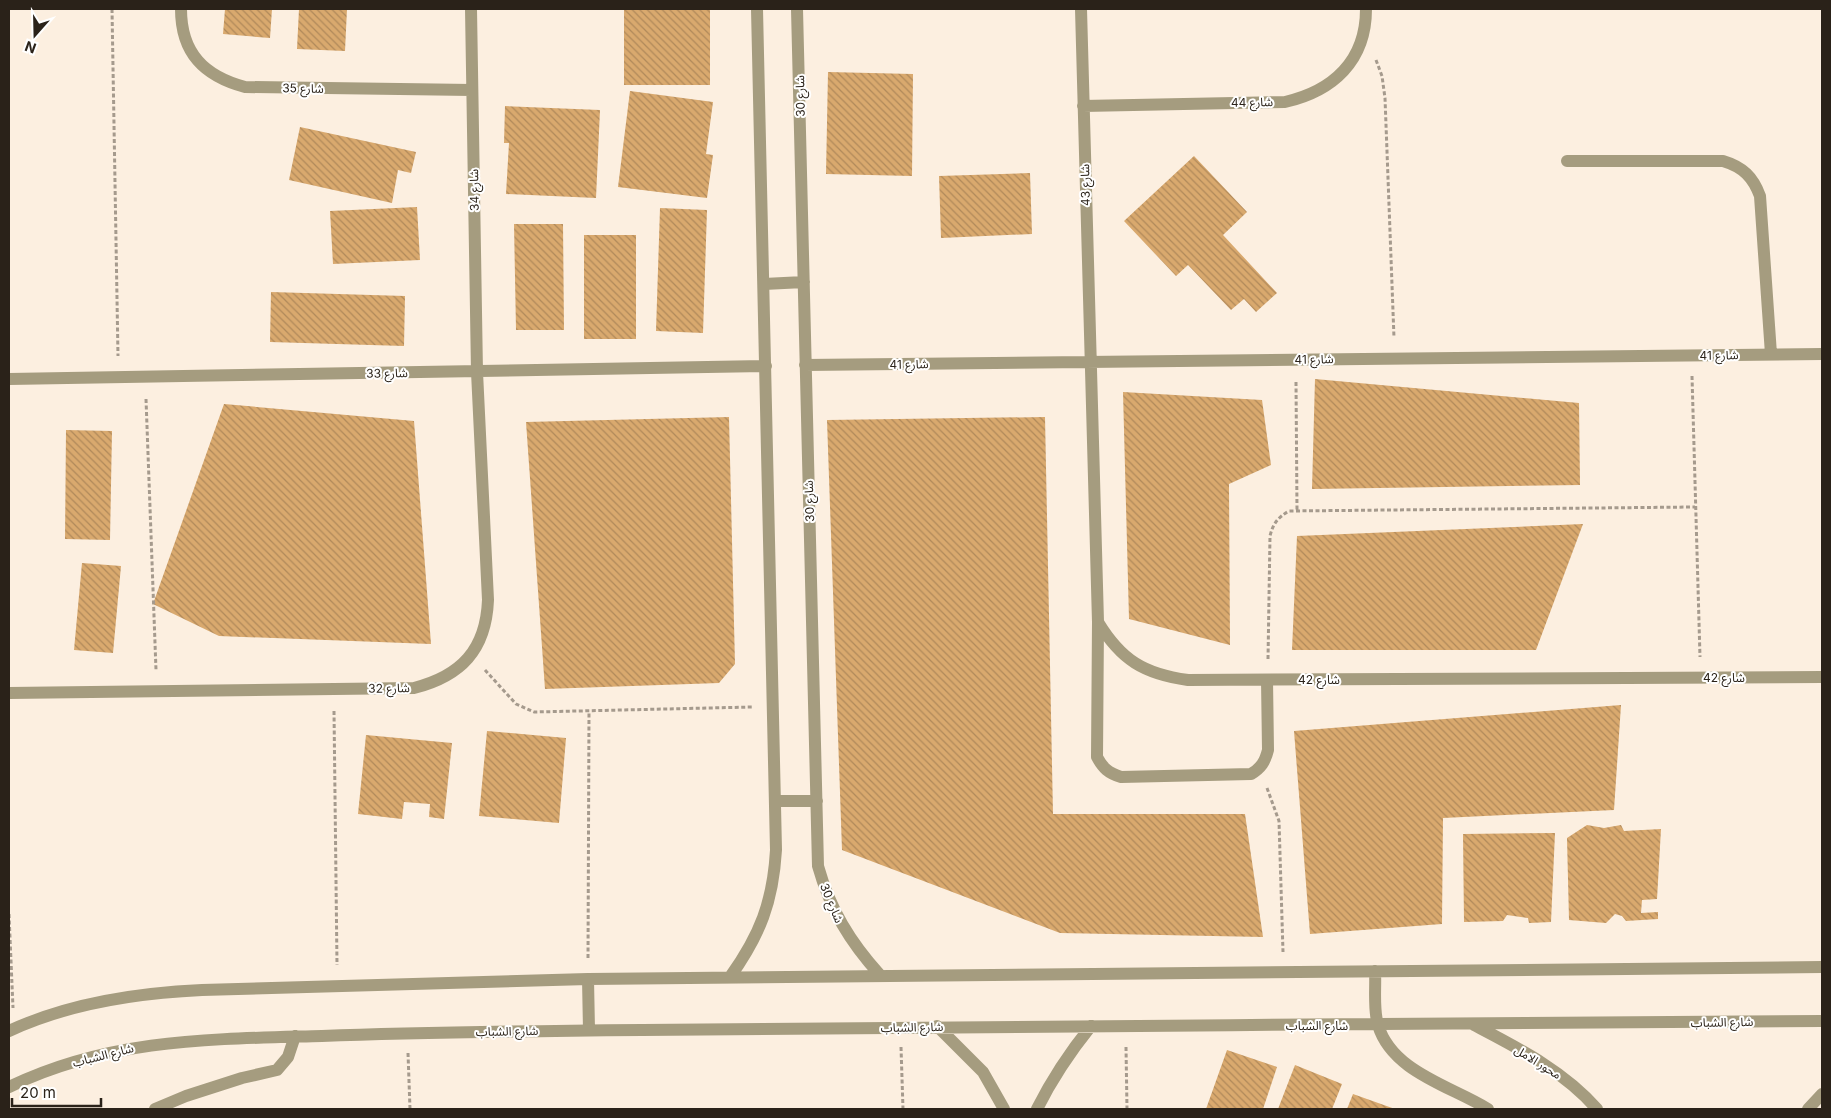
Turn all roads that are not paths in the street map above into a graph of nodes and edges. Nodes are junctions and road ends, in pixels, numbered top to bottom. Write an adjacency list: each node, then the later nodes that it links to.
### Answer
1 (181, 9): 7 (street, شارع 35)
2 (471, 9): 7 (street, شارع 34)
3 (757, 9): 11 (street)
4 (797, 9): 10 (street, شارع 30)
5 (1081, 9): 8 (street, شارع 43)
6 (1366, 9): 8 (street, شارع 44)
7 (472, 90): 17 (street, شارع 34)
8 (1083, 106): 14 (street, شارع 43)
9 (1567, 161): 12 (street)
10 (804, 282): 11 (street); 15 (street, شارع 30)
11 (764, 284): 16 (street)
12 (1771, 354): 13 (street, شارع 41); 14 (street, شارع 41)
13 (1822, 354)
14 (1089, 362): 15 (street, شارع 41); 19 (street)
15 (805, 365): 24 (street, شارع 30)
16 (766, 366): 17 (street, شارع 33); 23 (street)
17 (477, 372): 18 (street, شارع 33); 22 (street, شارع 32)
18 (9, 379)
19 (1098, 622): 21 (street, شارع 42); 21 (street)
20 (1822, 677): 21 (street, شارع 42)
21 (1267, 680)
22 (9, 693)
23 (775, 801): 24 (street); 28 (street)
24 (817, 801): 27 (street, شارع 30)
25 (1822, 967): 26 (street)
26 (1375, 971): 27 (street); 31 (street)
27 (880, 976): 28 (street)
28 (730, 977): 29 (street)
29 (588, 979): 35 (street); 36 (street)
30 (1822, 1020): 32 (street, شارع الشباب)
31 (1378, 1024): 32 (street, شارع الشباب); 34 (street, شارع الشباب); 43 (street)
32 (1472, 1024): 44 (street, محور الامل)
33 (937, 1026): 34 (street, شارع الشباب); 36 (street, شارع الشباب); 41 (street)
34 (1091, 1026): 42 (street)
35 (11, 1029)
36 (589, 1030): 37 (street, شارع الشباب)
37 (295, 1036): 38 (street, شارع الشباب); 40 (street)
38 (9, 1087)
39 (1822, 1094): 45 (street)
40 (155, 1109)
41 (1004, 1109)
42 (1037, 1109)
43 (1488, 1109)
44 (1597, 1109)
45 (1808, 1109)

